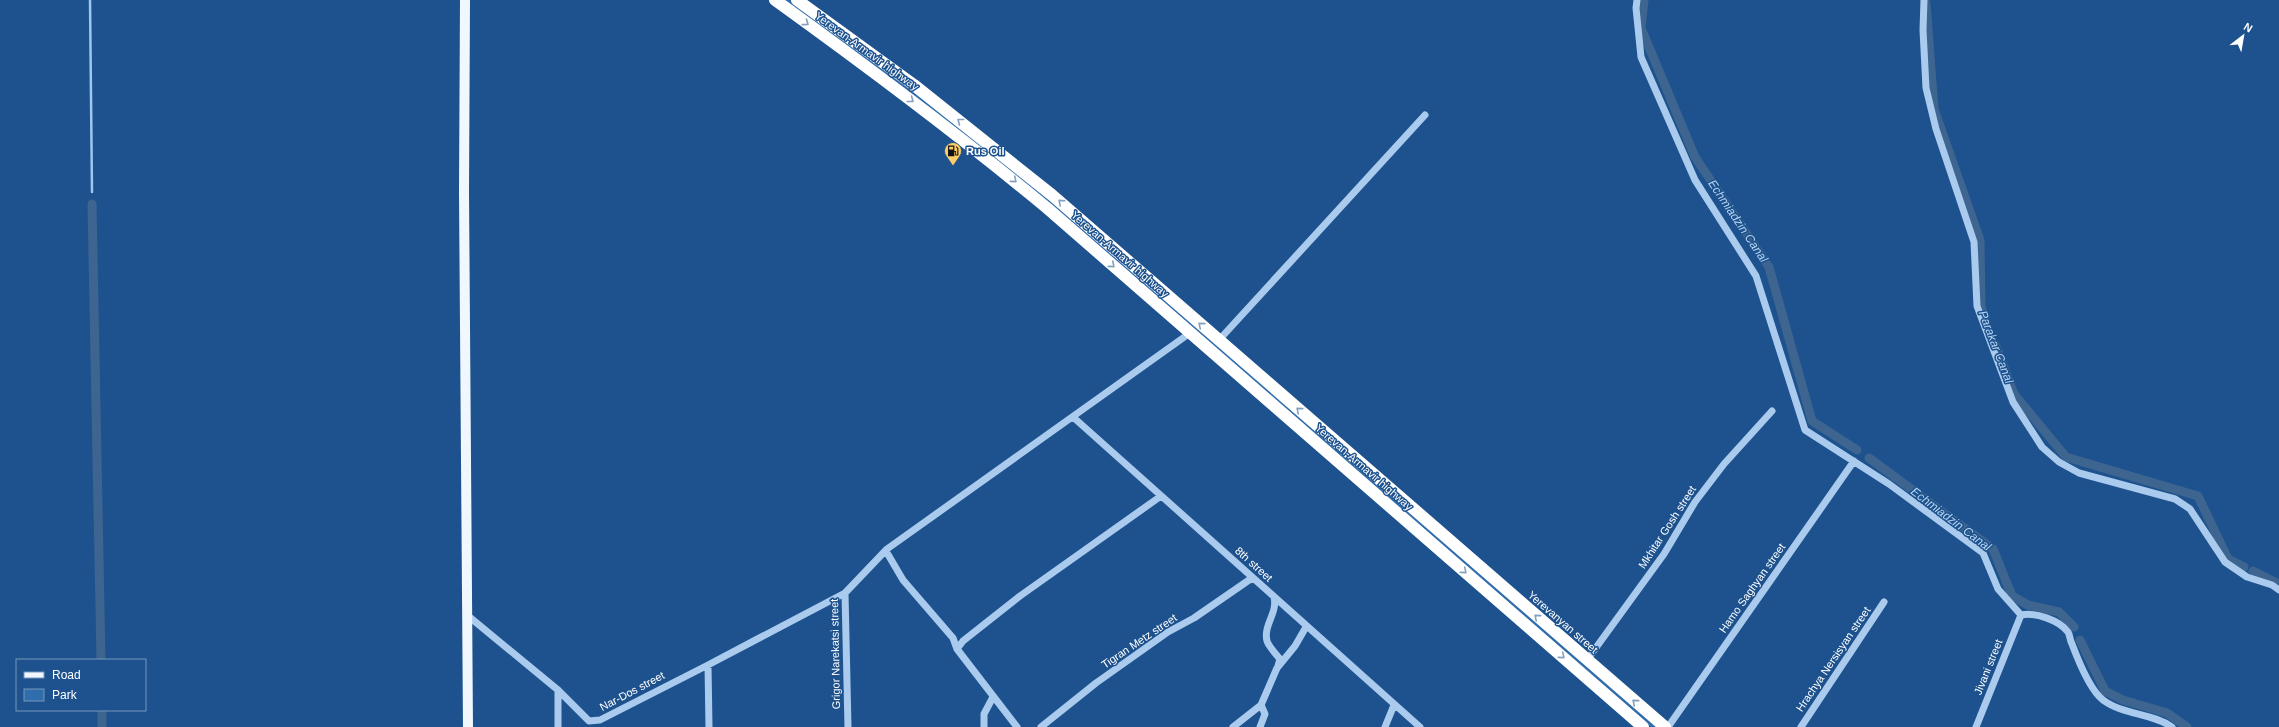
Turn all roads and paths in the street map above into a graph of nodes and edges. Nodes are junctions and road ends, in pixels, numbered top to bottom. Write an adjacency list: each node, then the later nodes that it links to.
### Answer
1 (465, 0): 20 (main road)
2 (775, 0): 7 (highway, Yerevan-Armavir highway, one-way to 7)
3 (797, 0): 8 (highway, Yerevan-Armavir highway, one-way to 3)
4 (1637, 0): 11 (street)
5 (1924, 0): 16 (street)
6 (1425, 115): 8 (street)
7 (1190, 333): 10 (street, Grigor Narekatsi street); 42 (highway, Yerevan-Armavir highway, one-way to 42)
8 (1218, 340): 13 (highway, Yerevan-Armavir highway, one-way to 8)
9 (1772, 411): 24 (street, Mkhitar Gosh street)
10 (1073, 417): 12 (street, 8th street); 14 (street, Grigor Narekatsi street)
11 (1854, 461): 21 (street); 44 (street, Hamo Saghyan street)
12 (1161, 496): 15 (street, 8th street); 23 (street)
13 (1445, 537): 24 (highway, Yerevanyan street, one-way to 13)
14 (887, 550): 17 (street, Grigor Narekatsi street); 23 (street)
15 (1252, 578): 18 (street, 8th street); 37 (street, Tigran Metz street)
16 (2279, 590)
17 (846, 593): 25 (street, Nar-Dos street); 34 (street, Grigor Narekatsi street)
18 (1274, 597): 22 (street, 8th street); 26 (street)
19 (1884, 602): 45 (street, Hrachya Nersisyan street)
20 (467, 615): 27 (street, Nar-Dos street); 31 (main road)
21 (2021, 615): 46 (street, Jivani street); 47 (street)
22 (1306, 627): 26 (street); 30 (street, 8th street)
23 (957, 649): 28 (street)
24 (1587, 660): 43 (highway, Yerevanyan street, one-way to 24)
25 (708, 664): 27 (street, Nar-Dos street); 33 (street)
26 (1277, 668): 29 (street)
27 (558, 690): 32 (street)
28 (993, 697): 35 (street); 36 (street)
29 (1261, 705): 38 (street); 39 (street)
30 (1394, 705): 40 (street); 41 (street, 8th street)
31 (468, 727)
32 (558, 727)
33 (709, 727)
34 (848, 727)
35 (984, 727)
36 (1017, 727)
37 (1042, 727)
38 (1234, 727)
39 (1260, 727)
40 (1385, 727)
41 (1420, 727)
42 (1644, 727)
43 (1665, 727)
44 (1668, 727)
45 (1801, 727)
46 (1976, 727)
47 (2172, 727)

